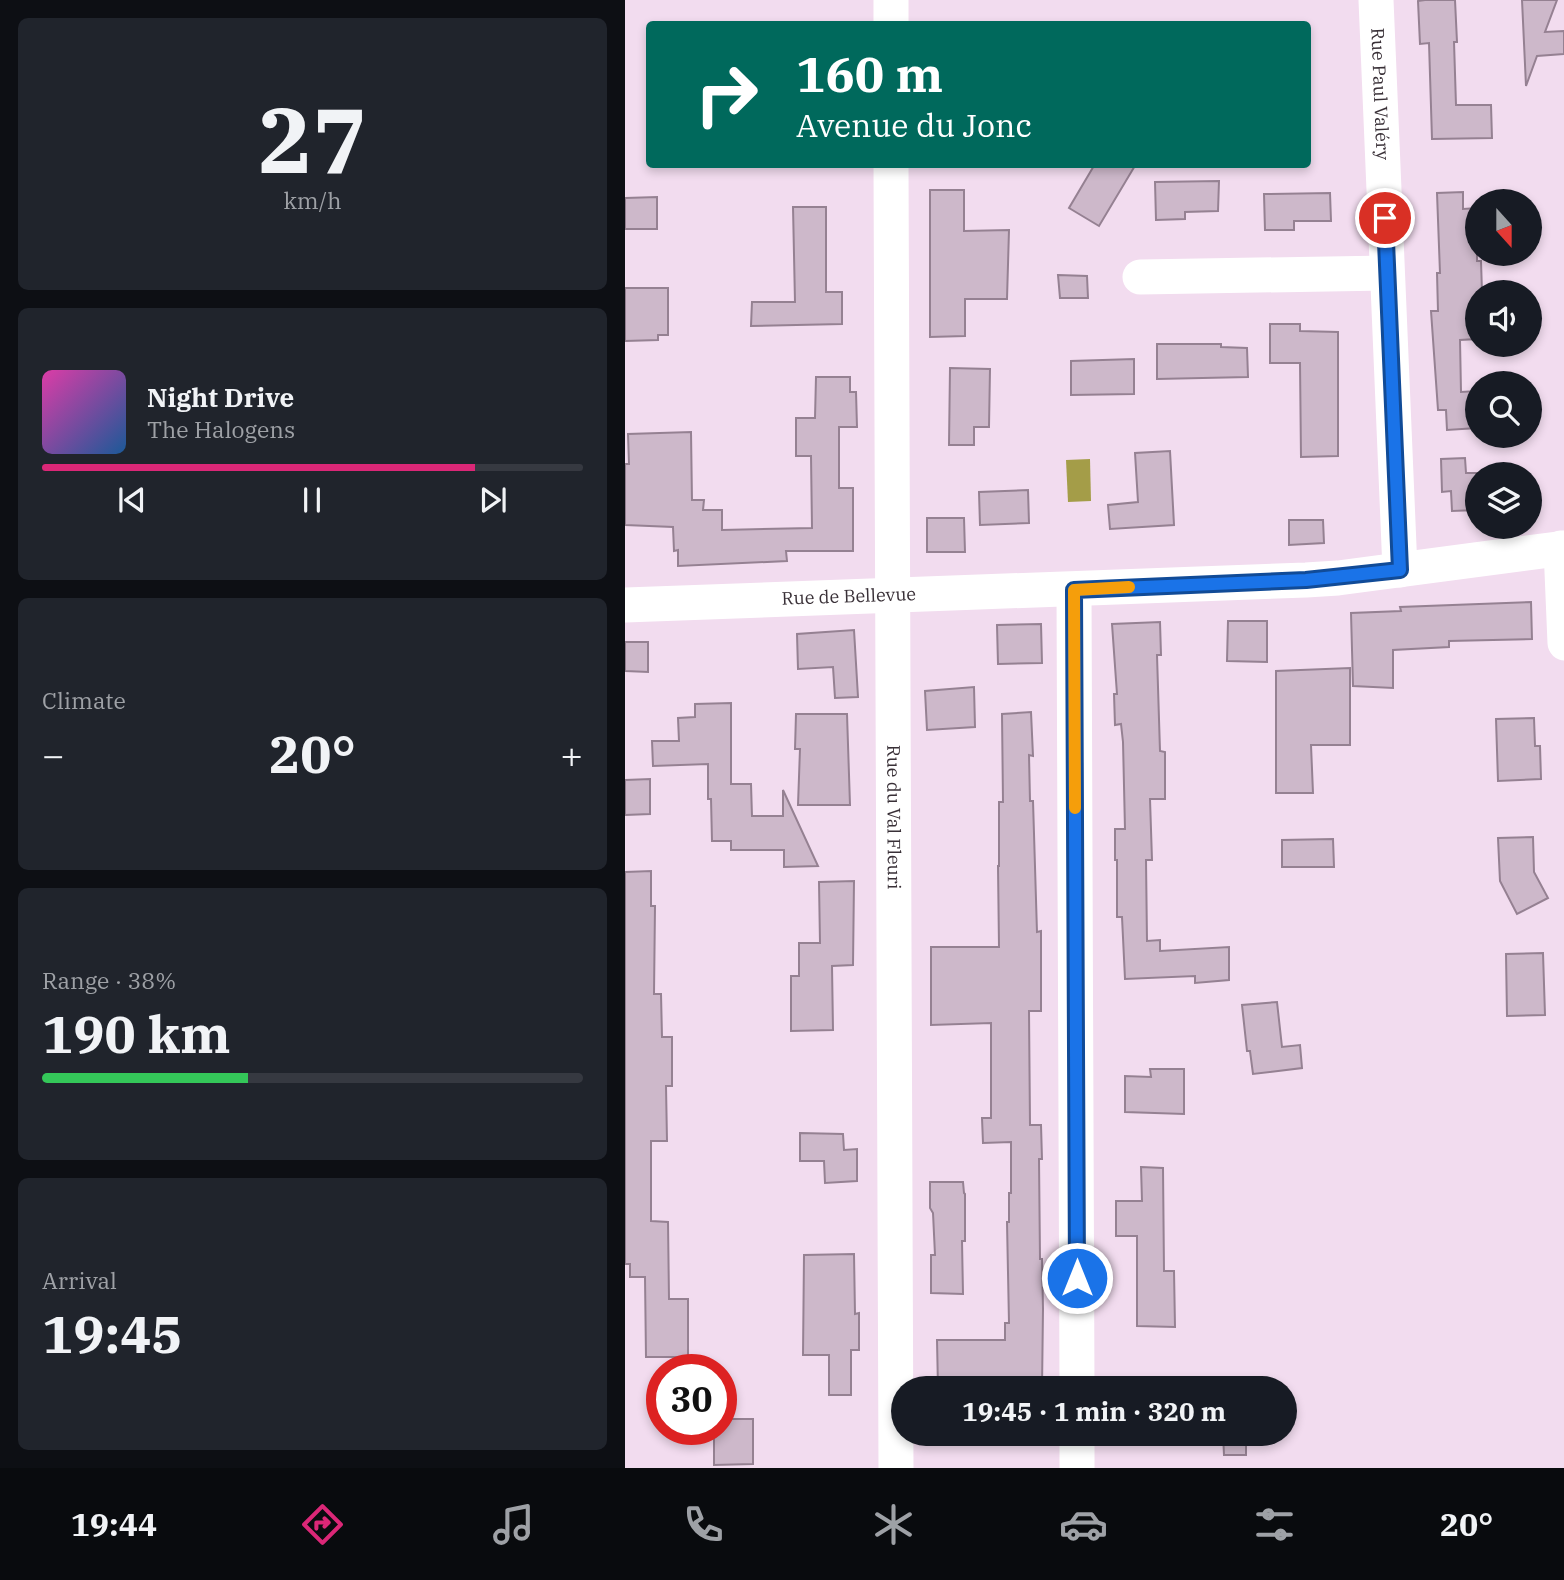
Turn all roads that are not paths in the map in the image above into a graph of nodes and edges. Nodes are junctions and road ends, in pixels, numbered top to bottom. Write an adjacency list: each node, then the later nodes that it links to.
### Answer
1 (891, 0): 3 (street)
2 (1376, 0): 5 (street, Rue Paul Valéry)
3 (891, 21)
4 (891, 168): 10 (street, Rue du Val Fleuri)
5 (1387, 273): 6 (street); 8 (street, Rue Paul Valéry)
6 (1140, 277)
7 (1563, 548): 8 (street, Rue de Bellevue); 12 (street)
8 (1400, 570): 9 (street, Rue de Bellevue)
9 (1074, 590): 10 (street, Rue de Bellevue); 13 (street)
10 (893, 593): 11 (street, Rue de Bellevue); 15 (street, Rue du Val Fleuri)
11 (625, 605)
12 (1564, 643)
13 (1077, 1376)
14 (1077, 1446): 16 (street)
15 (896, 1468)
16 (1077, 1468)

